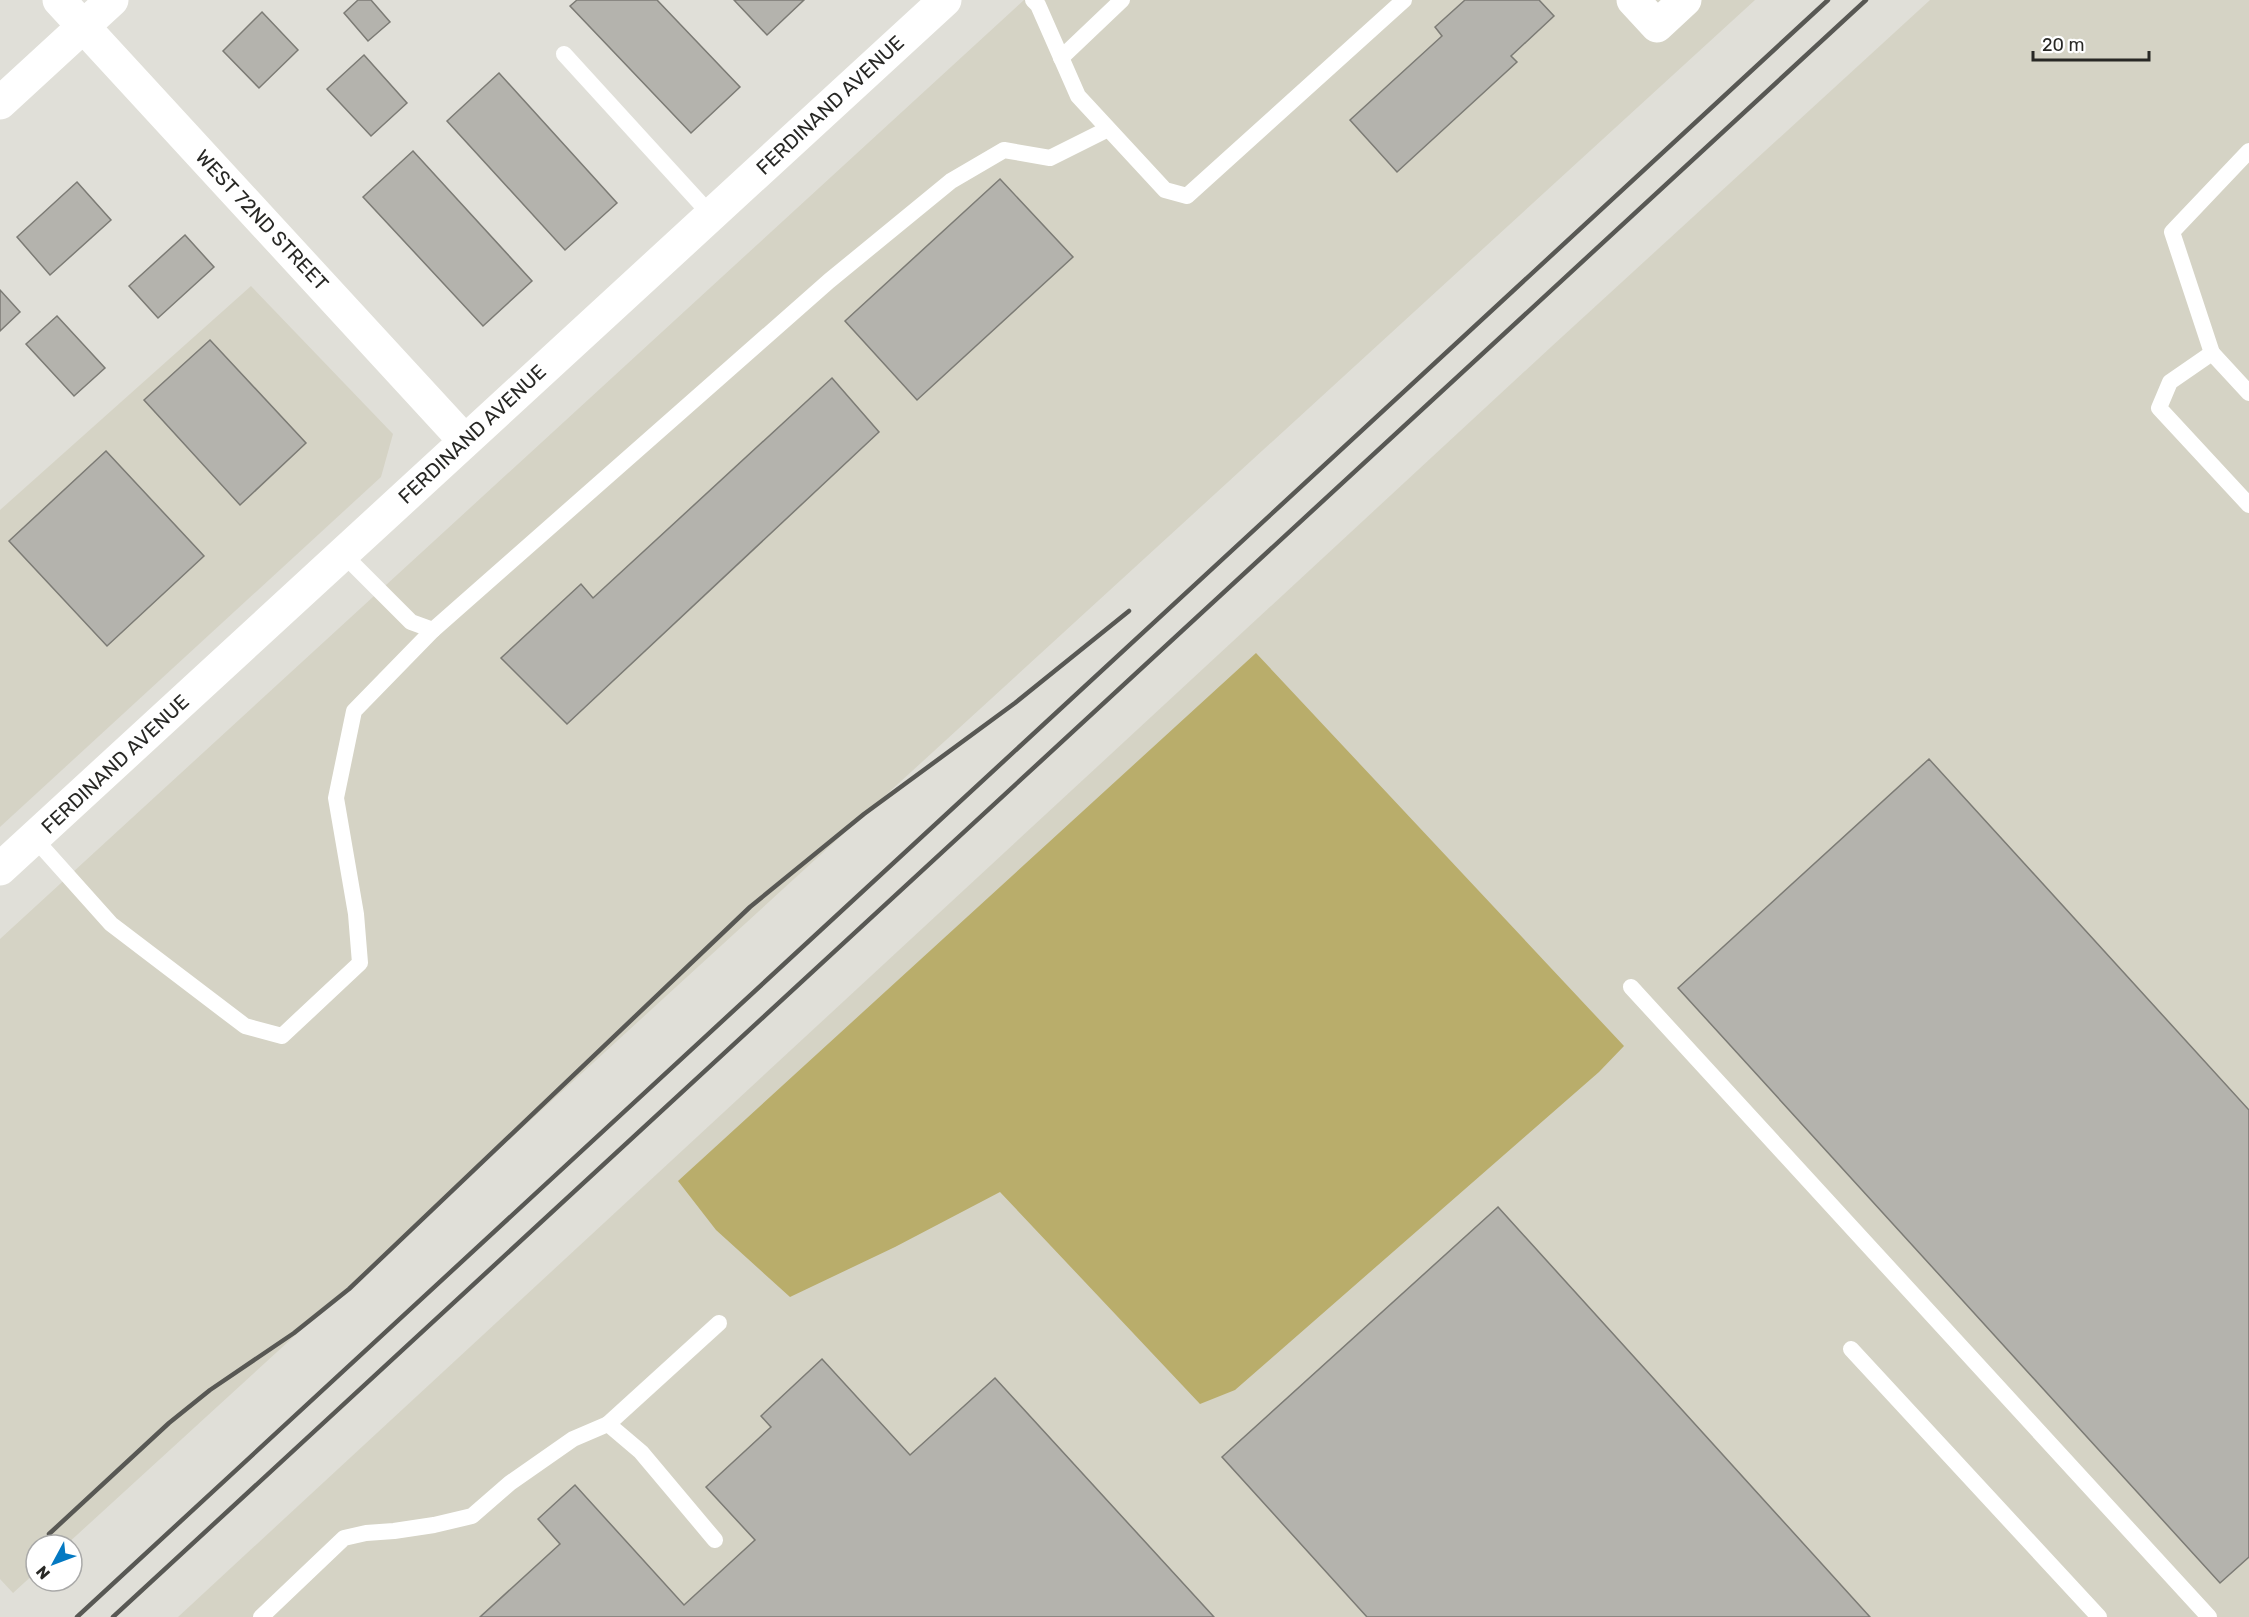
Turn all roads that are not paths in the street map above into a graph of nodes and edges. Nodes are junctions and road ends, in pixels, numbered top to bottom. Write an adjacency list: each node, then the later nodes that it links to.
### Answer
1 (59, 0): 9 (street, WEST 72ND STREET)
2 (112, 0): 9 (street)
3 (945, 0): 15 (street, FERDINAND AVENUE)
4 (1033, 0): 11 (lane)
5 (1122, 0): 11 (lane)
6 (1404, 0): 13 (lane)
7 (1633, 0): 8 (street)
8 (1685, 0)
9 (83, 26): 12 (street); 18 (street, WEST 72ND STREET)
10 (564, 54): 15 (lane)
11 (1061, 58): 13 (lane)
12 (0, 103)
13 (1108, 129): 21 (lane)
14 (2249, 151): 16 (lane)
15 (711, 215): 18 (street, FERDINAND AVENUE)
16 (2212, 353): 17 (lane); 19 (lane)
17 (2249, 393)
18 (464, 440): 20 (street, FERDINAND AVENUE)
19 (2249, 505)
20 (342, 553): 21 (lane); 22 (street, FERDINAND AVENUE)
21 (433, 630): 22 (lane)
22 (34, 838): 23 (street, FERDINAND AVENUE)
23 (0, 869)
24 (1631, 987): 31 (lane)
25 (719, 1323): 27 (lane)
26 (1851, 1349): 30 (lane)
27 (608, 1424): 28 (lane); 29 (lane)
28 (715, 1540)
29 (261, 1617)
30 (2099, 1617)
31 (2209, 1617)

